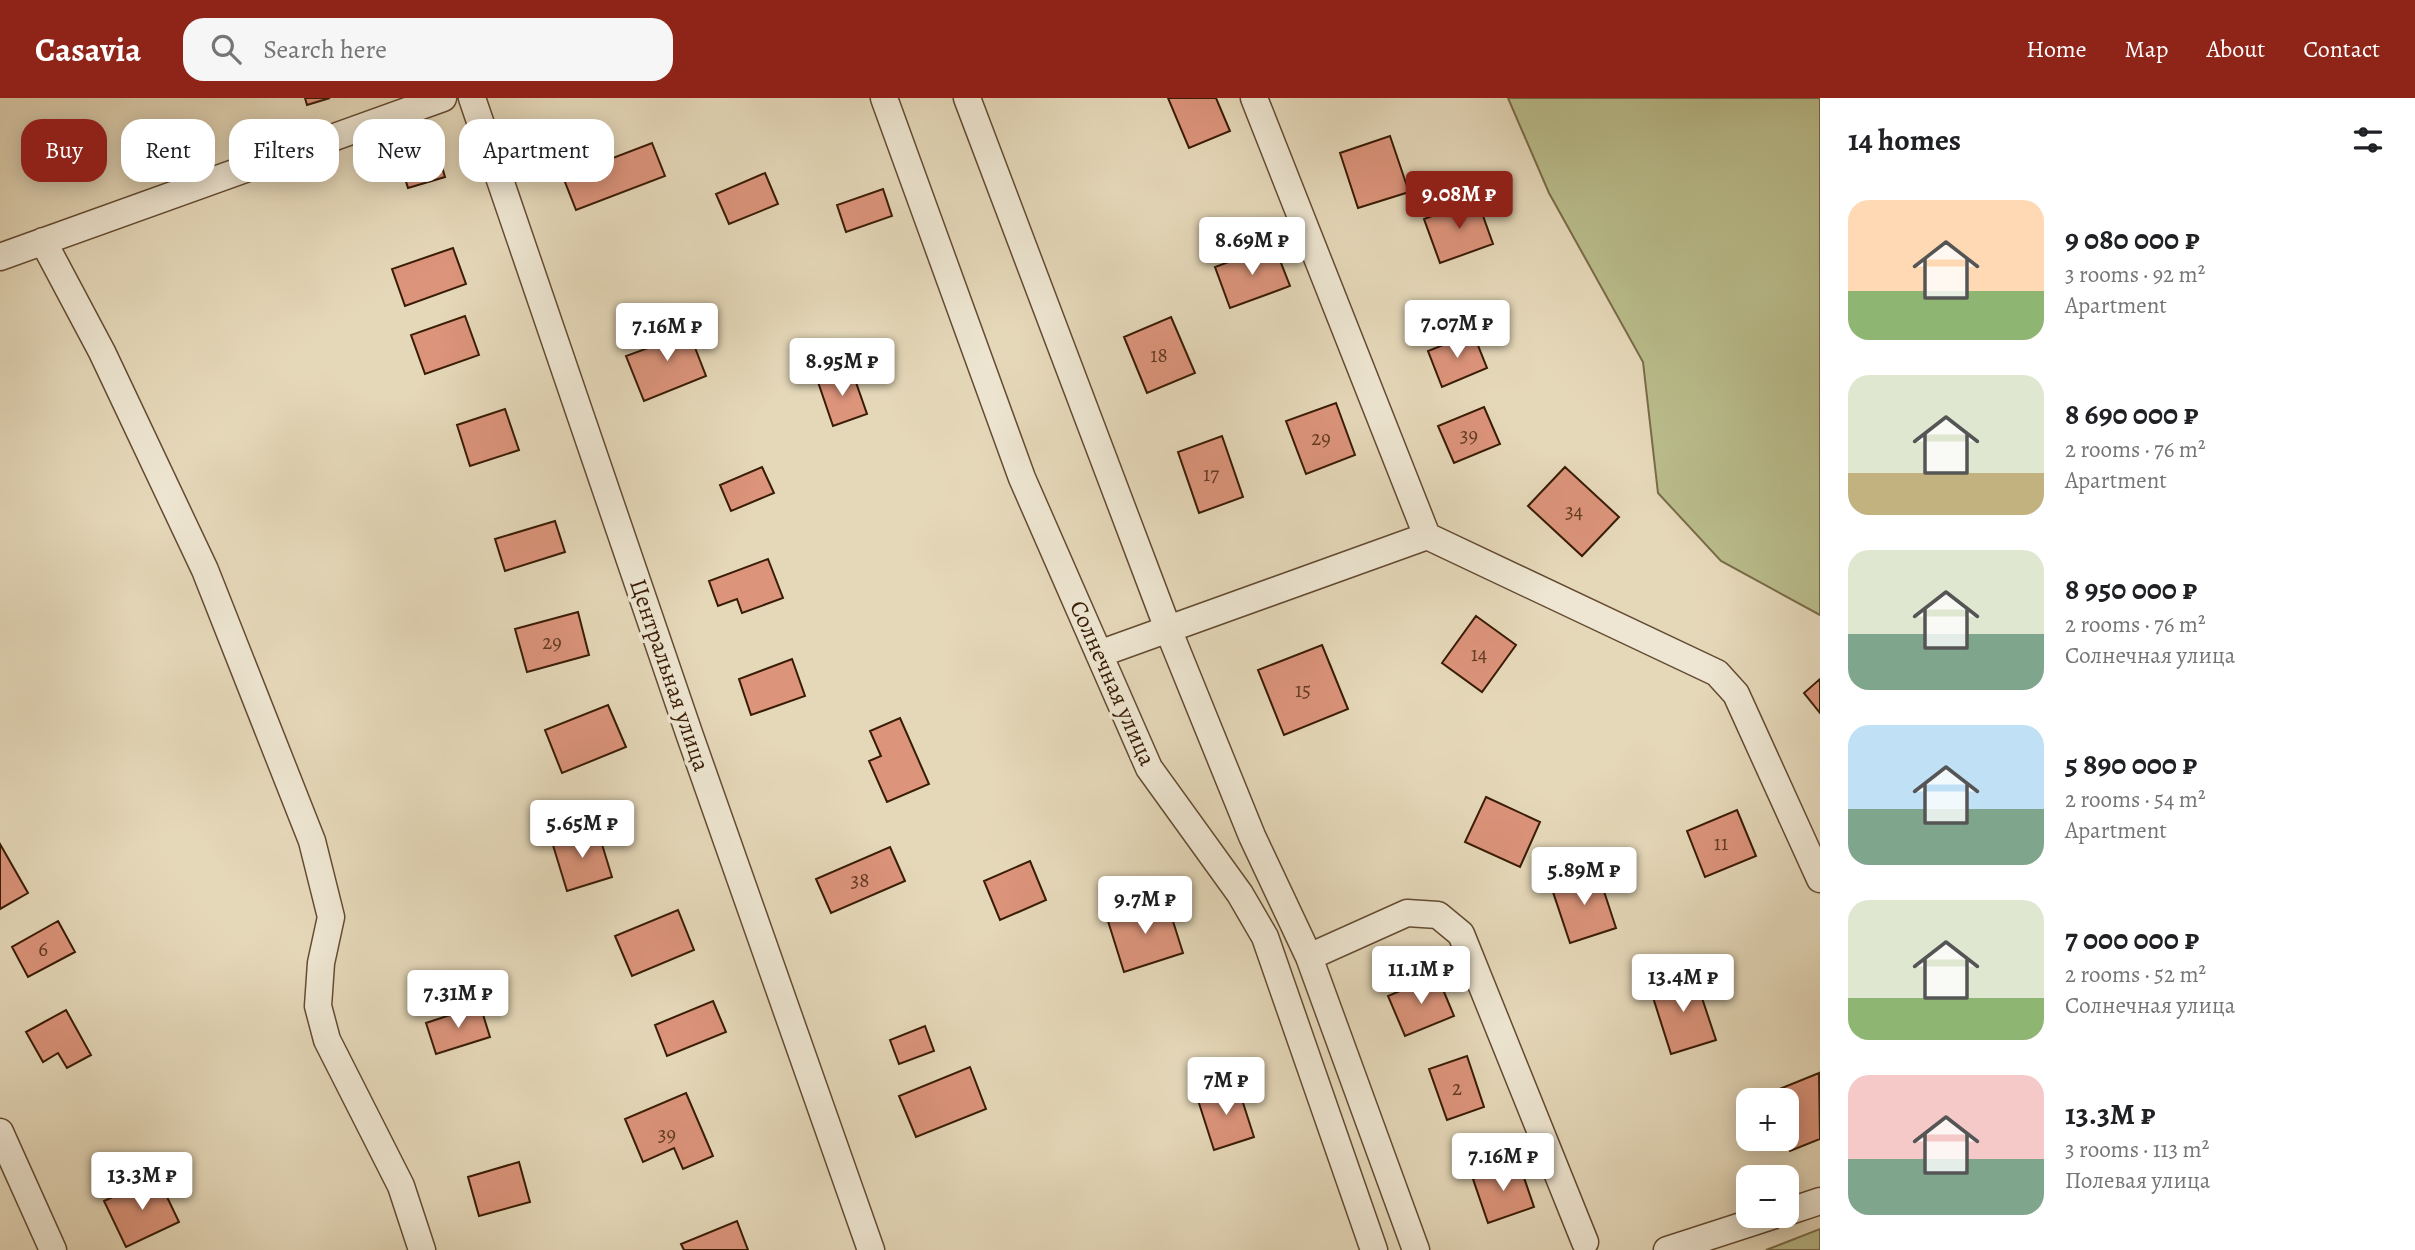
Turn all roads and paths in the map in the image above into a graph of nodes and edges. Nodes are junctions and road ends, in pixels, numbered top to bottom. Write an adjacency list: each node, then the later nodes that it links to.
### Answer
1 (443, 98): 6 (street)
2 (472, 98): 20 (street, Центральная улица)
3 (884, 98): 10 (street, Солнечная улица)
4 (967, 98): 9 (street)
5 (1254, 98): 8 (street)
6 (43, 241): 7 (street); 19 (street)
7 (0, 257)
8 (1427, 536): 9 (street); 11 (street)
9 (1168, 629): 10 (street); 12 (street)
10 (1098, 654): 21 (street, Солнечная улица)
11 (1820, 879)
12 (1308, 957): 17 (street); 22 (street)
13 (0, 1132): 18 (street)
14 (1820, 1201): 15 (street)
15 (1799, 1208)
16 (1736, 1228): 23 (street)
17 (1585, 1242)
18 (53, 1250)
19 (422, 1250)
20 (870, 1250)
21 (1374, 1250)
22 (1416, 1250)
23 (1667, 1250)

